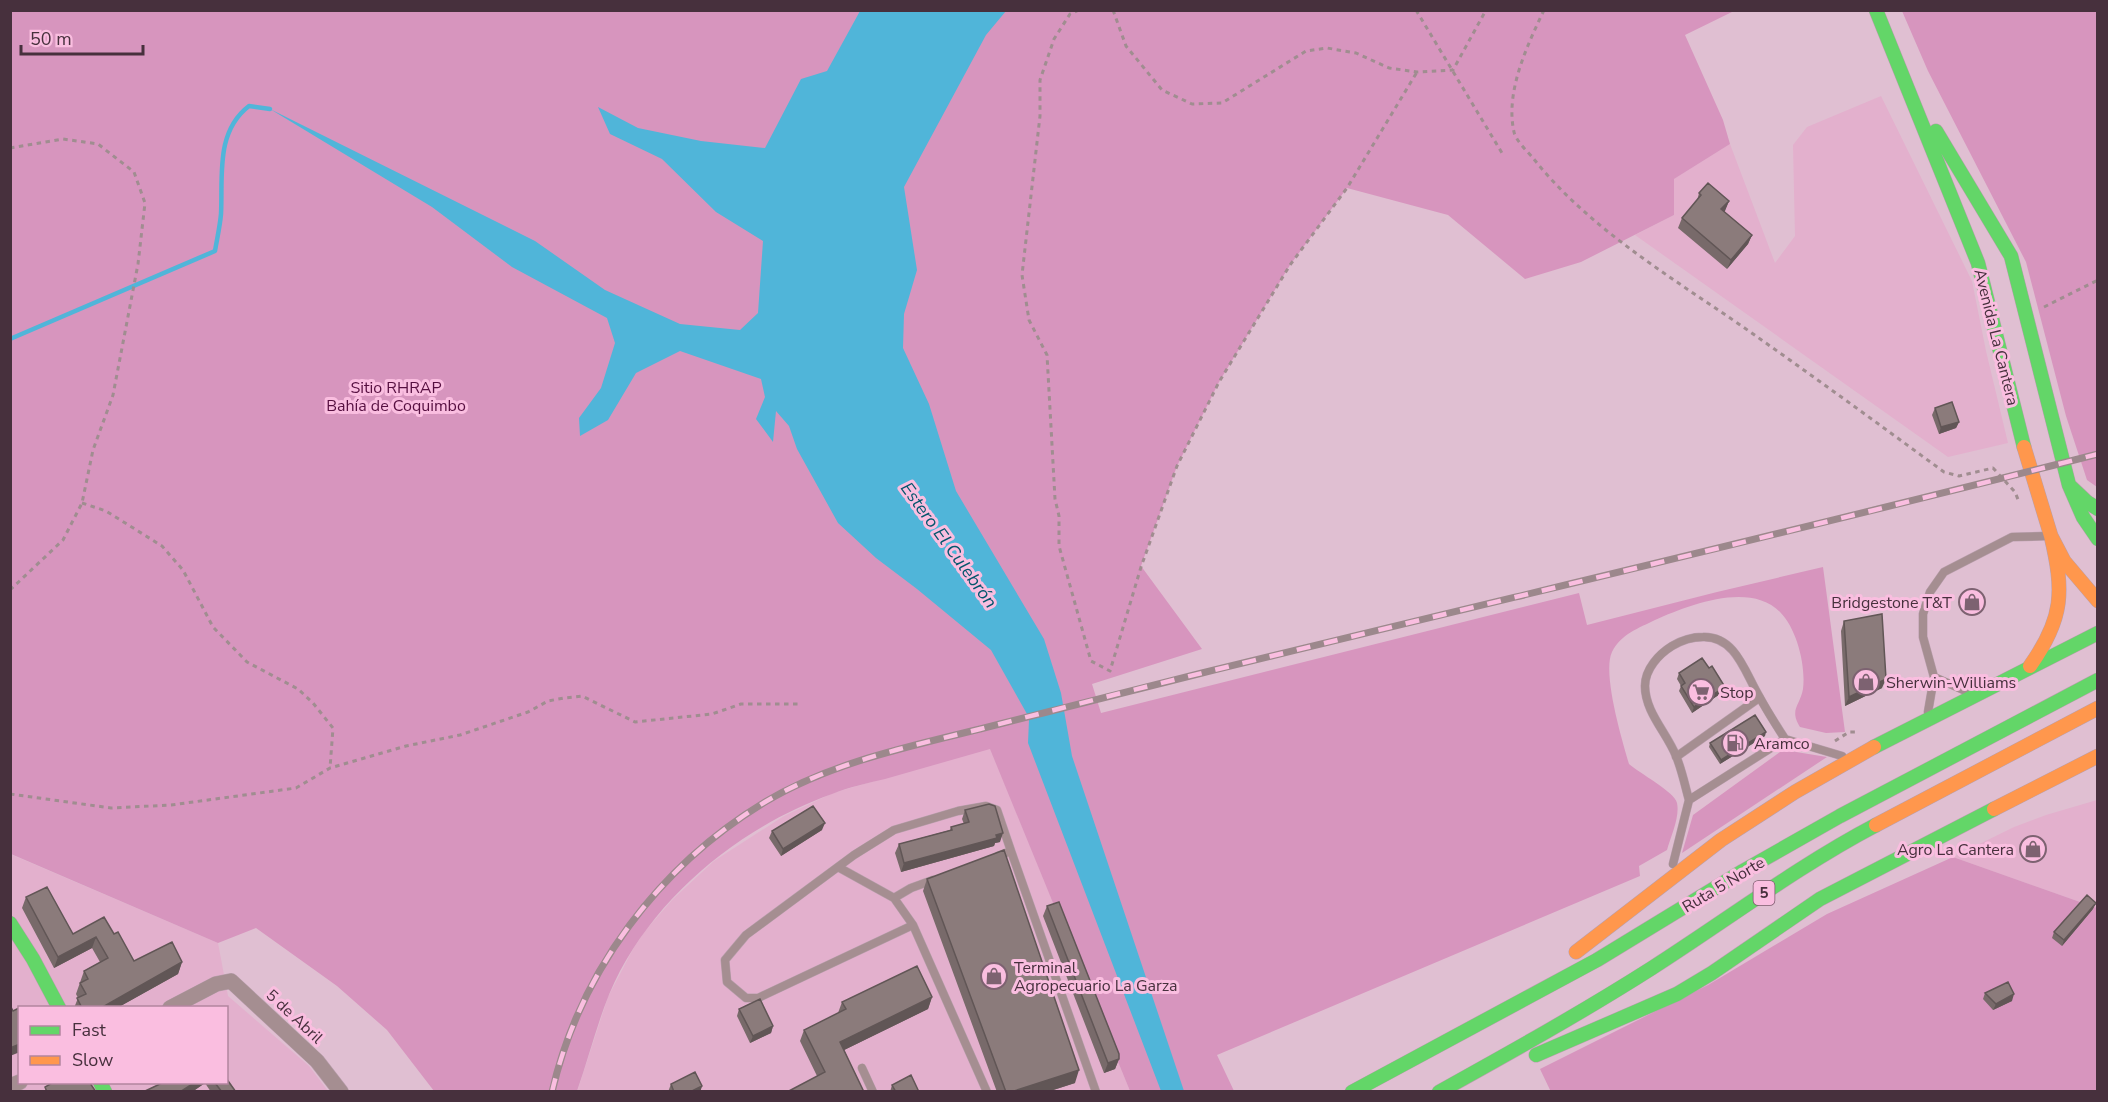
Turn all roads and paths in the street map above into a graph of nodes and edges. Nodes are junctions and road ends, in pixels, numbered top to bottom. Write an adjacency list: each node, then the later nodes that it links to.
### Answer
1 (1079, 10): 9 (path)
2 (1113, 10): 9 (path)
3 (1416, 10): 8 (path)
4 (1486, 10): 8 (path)
5 (1544, 10): 16 (path)
6 (1876, 10): 7 (main road, Avenida La Cantera)
7 (1898, 68): 13 (main road, Avenida La Cantera); 18 (main road, Avenida La Cantera)
8 (1452, 70): 9 (path); 11 (path)
9 (1417, 72)
10 (10, 148): 15 (path)
11 (1502, 153)
12 (2097, 280): 13 (path)
13 (2026, 316): 14 (main road, Avenida La Cantera)
14 (2069, 485): 17 (main road); 19 (main road, Avenida La Cantera)
15 (81, 503): 20 (path); 35 (path)
16 (2019, 503)
17 (2097, 509)
18 (2051, 536): 21 (main road, Avenida La Cantera); 23 (main road); 24 (lane)
19 (2097, 539)
20 (10, 590)
21 (2097, 600)
22 (2097, 633): 23 (main road)
23 (2030, 668): 26 (main road)
24 (1934, 677): 26 (lane); 30 (lane)
25 (2097, 680): 52 (main road, Ruta 5 Norte / 5)
26 (1975, 695): 30 (main road)
27 (1759, 698): 31 (lane); 33 (lane); 33 (lane)
28 (799, 704): 35 (path)
29 (2097, 708): 59 (main road, Ruta 5 Norte / 5)
30 (1927, 720): 34 (main road)
31 (1785, 739): 34 (lane); 39 (lane)
32 (2097, 756): 38 (main road)
33 (1676, 757): 39 (lane)
34 (1852, 759): 44 (main road)
35 (330, 768): 37 (path)
36 (2097, 770): 38 (main road)
37 (10, 794)
38 (2024, 794): 60 (main road)
39 (1689, 800): 44 (lane)
40 (1011, 851): 41 (lane); 42 (lane); 57 (lane)
41 (988, 859)
42 (838, 867): 45 (lane); 47 (lane)
43 (944, 876): 45 (lane)
44 (1668, 879): 48 (main road)
45 (894, 898): 47 (lane)
46 (10, 923): 50 (main road)
47 (912, 925): 56 (lane)
48 (1569, 957)
49 (1551, 970): 52 (main road)
50 (58, 1006)
51 (174, 1006): 54 (street, 5 de Abril)
52 (1478, 1024): 58 (main road, Ruta 5 Norte / 5)
53 (862, 1068): 55 (lane)
54 (341, 1092)
55 (873, 1092)
56 (987, 1092)
57 (1096, 1092)
58 (1352, 1092)
59 (1438, 1092)
60 (1446, 1092)

